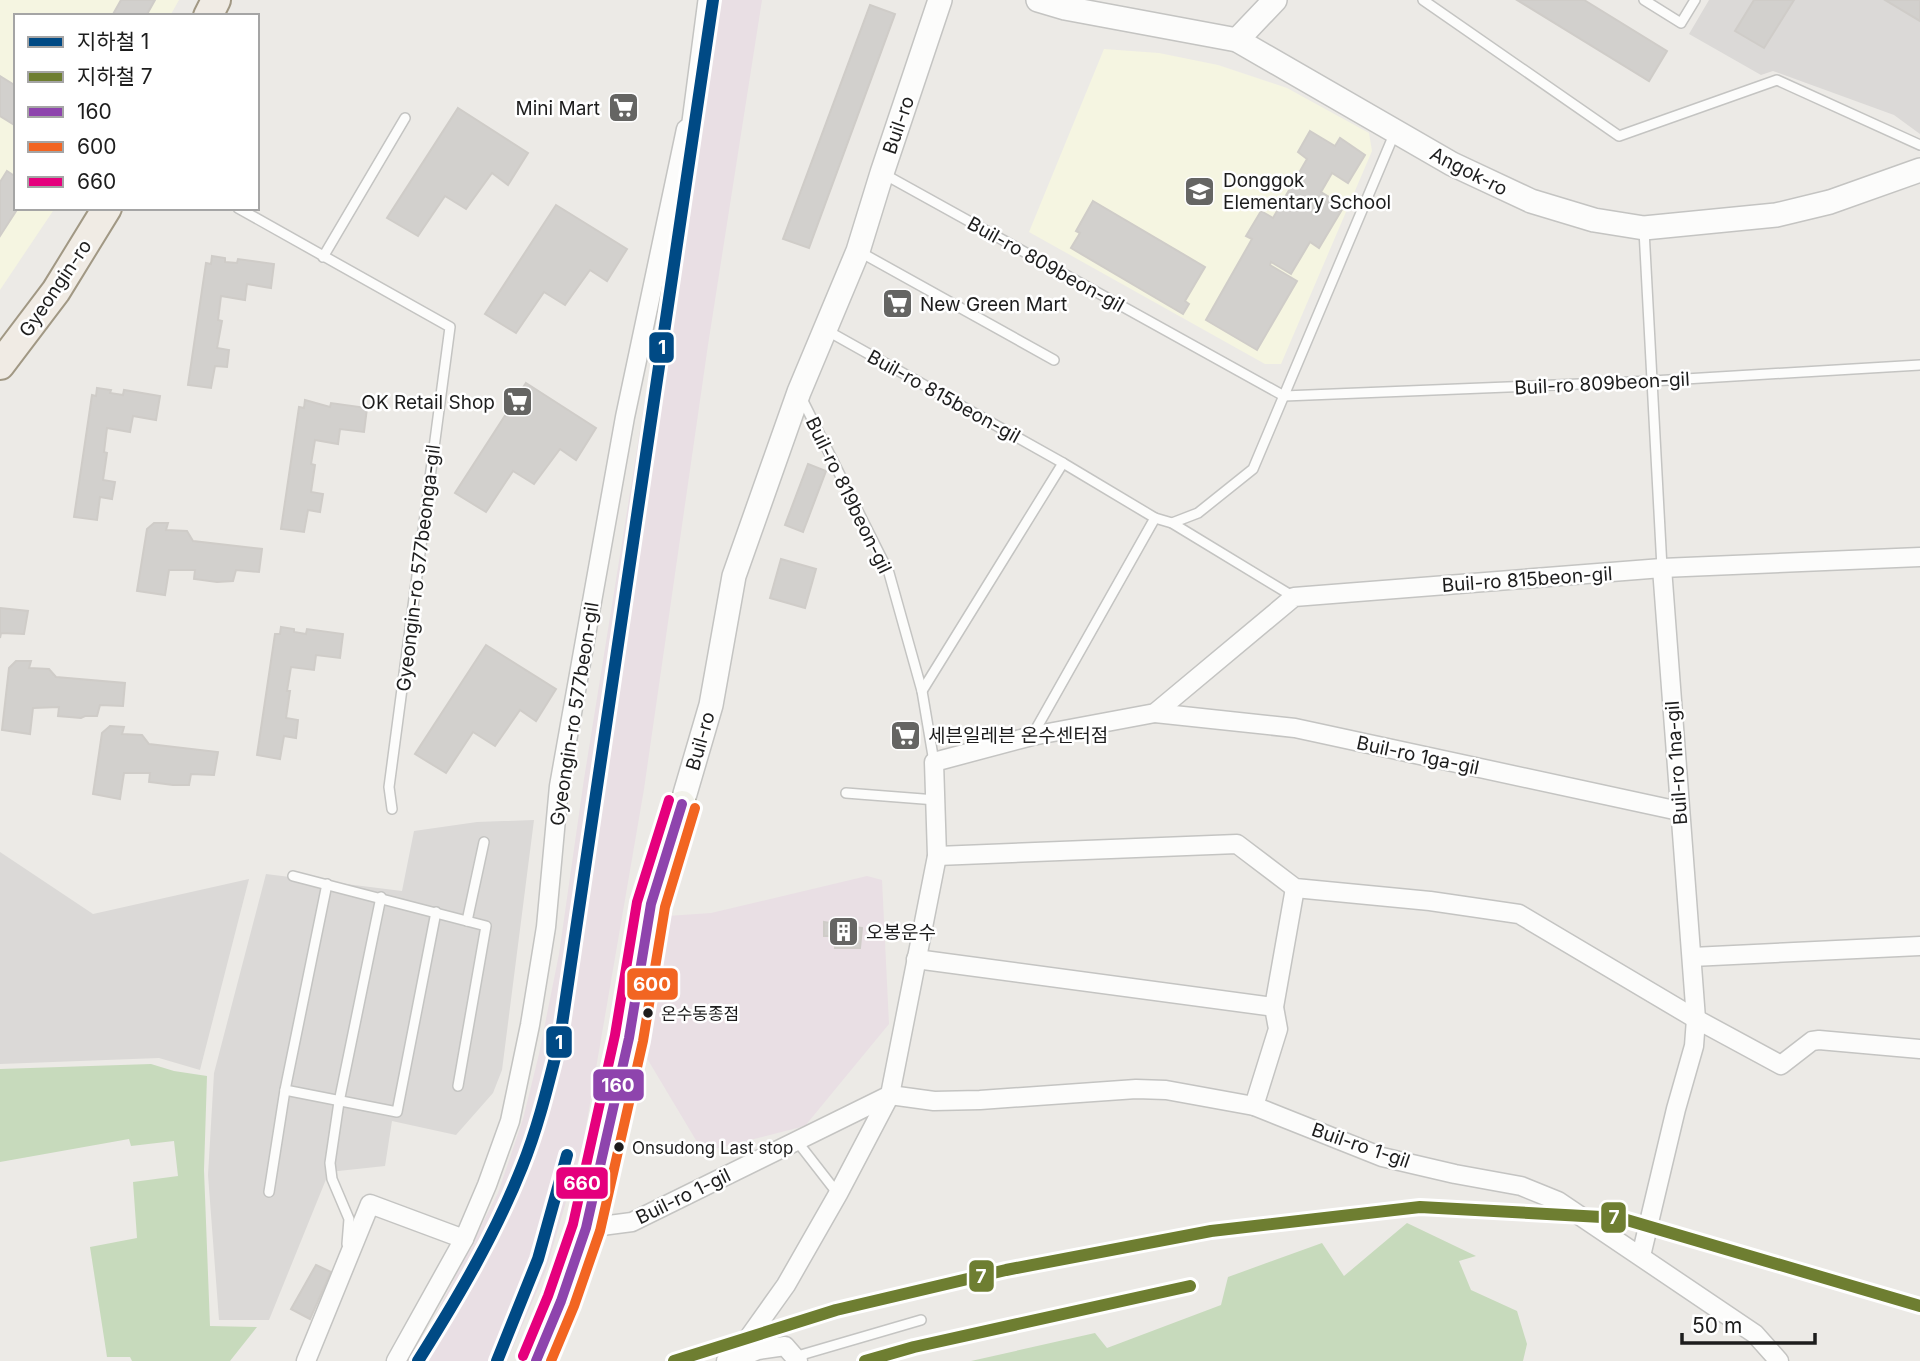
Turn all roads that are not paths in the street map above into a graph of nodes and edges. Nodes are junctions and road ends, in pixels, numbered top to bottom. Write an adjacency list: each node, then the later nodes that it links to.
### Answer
1 (702, 0): 10 (lane)
2 (940, 0): 14 (street, Buil-ro)
3 (1038, 0): 8 (street, Angok-ro)
4 (1275, 0): 8 (street)
5 (1423, 0): 12 (lane)
6 (1644, 0): 7 (lane)
7 (1695, 0)
8 (1237, 40): 11 (street, Angok-ro)
9 (405, 118): 19 (lane)
10 (686, 130): 65 (street, Gyeongin-ro 577beon-gil)
11 (1395, 132): 17 (street, Angok-ro); 26 (lane)
12 (1920, 145)
13 (1920, 170): 17 (street, Angok-ro)
14 (882, 173): 18 (street, Buil-ro); 26 (lane, Buil-ro 809beon-gil)
15 (106, 210): 22 (main road, Gyeongin-ro)
16 (241, 210): 19 (lane)
17 (1644, 228): 24 (lane)
18 (858, 251): 20 (street, Buil-ro); 21 (lane)
19 (323, 257): 40 (lane, Gyeongin-ro 577beonga-gil)
20 (825, 329): 25 (street, Buil-ro); 27 (lane, Buil-ro 815beon-gil)
21 (1054, 360)
22 (0, 365)
23 (1920, 365): 24 (lane, Buil-ro 809beon-gil)
24 (1652, 382): 26 (lane, Buil-ro 809beon-gil); 31 (lane)
25 (799, 392): 33 (lane, Buil-ro 819beon-gil); 39 (street, Buil-ro)
26 (1284, 396): 29 (lane)
27 (1063, 463): 28 (lane, Buil-ro 815beon-gil); 33 (lane)
28 (1155, 518): 29 (lane, Buil-ro 815beon-gil); 35 (lane)
29 (1172, 523): 32 (lane, Buil-ro 815beon-gil)
30 (1920, 556): 31 (street, Buil-ro 815beon-gil)
31 (1662, 568): 32 (street, Buil-ro 815beon-gil); 41 (street, Buil-ro 1na-gil)
32 (1294, 597): 34 (street, Buil-ro 1ga-gil)
33 (922, 691): 36 (lane, Buil-ro 819beon-gil)
34 (1155, 713): 35 (street, Buil-ro 1ga-gil); 41 (street, Buil-ro 1ga-gil)
35 (1032, 736): 36 (street, Buil-ro 1ga-gil)
36 (934, 762): 38 (street)
37 (846, 793): 38 (lane)
38 (936, 800): 43 (street)
39 (682, 804): 64 (main road, Buil-ro)
40 (392, 809)
41 (1679, 811): 51 (street, Buil-ro 1na-gil)
42 (484, 842): 49 (lane)
43 (937, 856): 46 (street); 52 (street)
44 (293, 876): 45 (lane)
45 (327, 884): 47 (lane); 57 (lane)
46 (1296, 888): 53 (street); 54 (street)
47 (381, 897): 48 (lane); 59 (lane)
48 (436, 912): 49 (lane); 59 (lane)
49 (467, 921): 56 (lane)
50 (1920, 946): 51 (street)
51 (1692, 957): 54 (street, Buil-ro 1na-gil)
52 (916, 959): 53 (street); 58 (street)
53 (1274, 1007): 60 (street)
54 (1696, 1019): 55 (street); 66 (street, Buil-ro 1na-gil)
55 (1920, 1049)
56 (457, 1086)
57 (285, 1090): 59 (lane); 62 (lane)
58 (890, 1095): 60 (street, Buil-ro 1-gil); 61 (street, Buil-ro 1-gil); 63 (street)
59 (340, 1102): 69 (lane)
60 (1254, 1106): 66 (street, Buil-ro 1-gil)
61 (796, 1140): 63 (lane); 64 (street, Buil-ro 1-gil)
62 (269, 1192)
63 (838, 1194): 73 (street)
64 (586, 1228): 72 (main road, Buil-ro)
65 (464, 1239): 70 (street); 71 (street, Gyeongin-ro 577beon-gil)
66 (1641, 1256): 75 (street, Buil-ro 1-gil)
67 (921, 1320): 68 (lane)
68 (796, 1359): 74 (street)
69 (299, 1361)
70 (306, 1361)
71 (397, 1361)
72 (536, 1361)
73 (726, 1361)
74 (731, 1361)
75 (1779, 1361)

